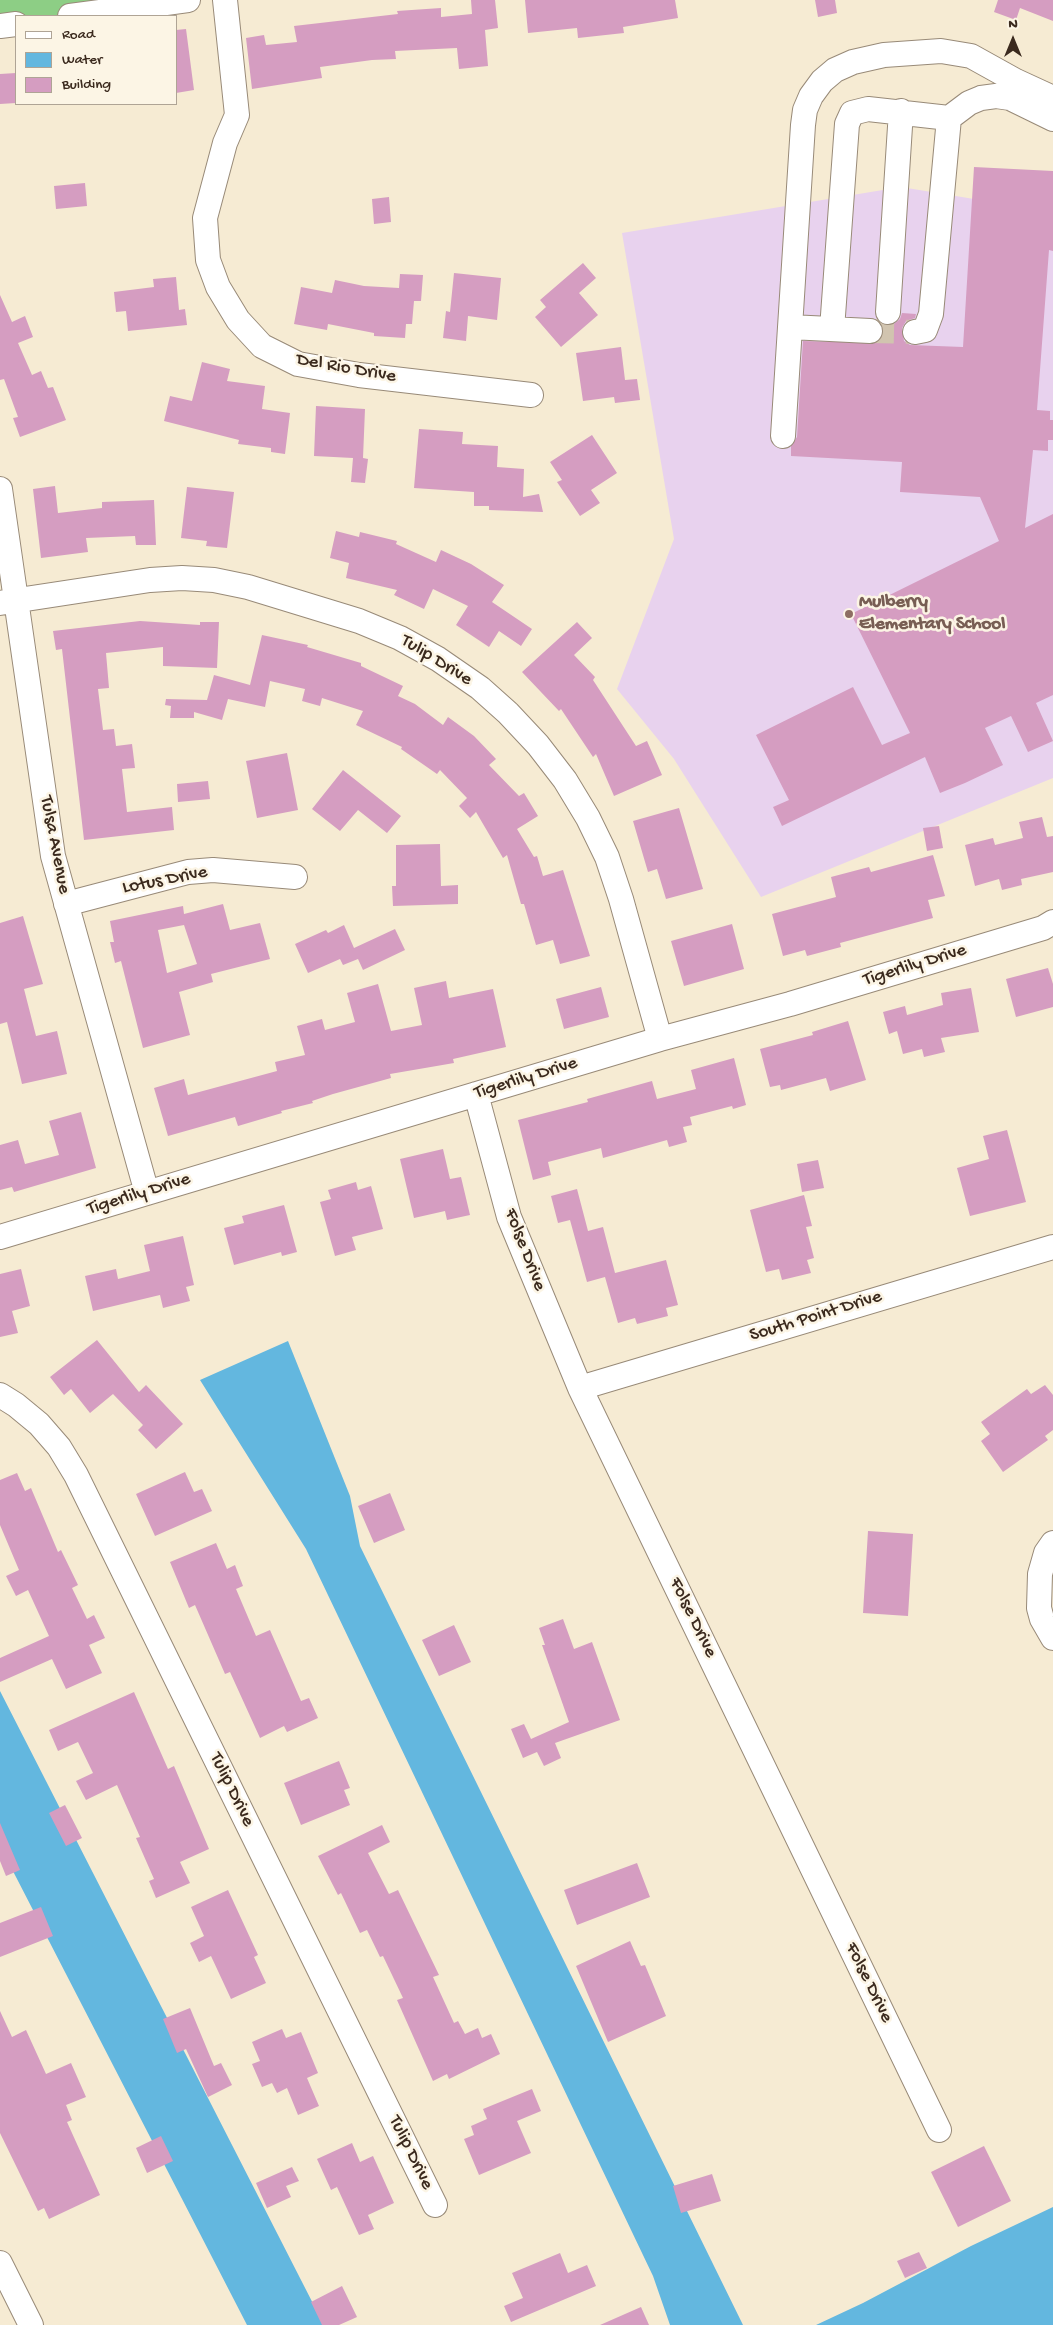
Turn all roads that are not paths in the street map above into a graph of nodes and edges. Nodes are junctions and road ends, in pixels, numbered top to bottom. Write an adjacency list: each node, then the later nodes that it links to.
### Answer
1 (188, 0): 3 (street)
2 (226, 0): 15 (street, Del Rio Drive)
3 (77, 15)
4 (15, 24): 5 (street)
5 (0, 26)
6 (1053, 98): 11 (street)
7 (901, 112): 8 (street); 10 (street); 12 (street)
8 (949, 118): 9 (street); 14 (street)
9 (1053, 118)
10 (888, 312)
11 (790, 327): 12 (street); 16 (street)
12 (832, 329): 13 (street)
13 (870, 331)
14 (915, 332)
15 (531, 395)
16 (782, 436)
17 (0, 489): 18 (street, Tulsa Avenue)
18 (8, 601): 20 (street, Tulsa Avenue); 22 (street, Tulip Drive)
19 (295, 877): 20 (street, Lotus Drive)
20 (66, 904): 24 (street, Tulsa Avenue)
21 (1053, 922): 22 (street, Tigerlily Drive)
22 (660, 1039): 23 (street, Tigerlily Drive)
23 (476, 1094): 24 (street, Tigerlily Drive); 27 (street, Folse Drive)
24 (147, 1192): 25 (street, Tigerlily Drive)
25 (0, 1237)
26 (1053, 1247): 27 (street, South Point Drive)
27 (580, 1388): 31 (street, Folse Drive)
28 (0, 1395): 32 (street, Tulip Drive)
29 (1053, 1543): 30 (street)
30 (1053, 1638)
31 (939, 2130)
32 (435, 2205)
33 (0, 2263): 34 (street)
34 (31, 2325)

